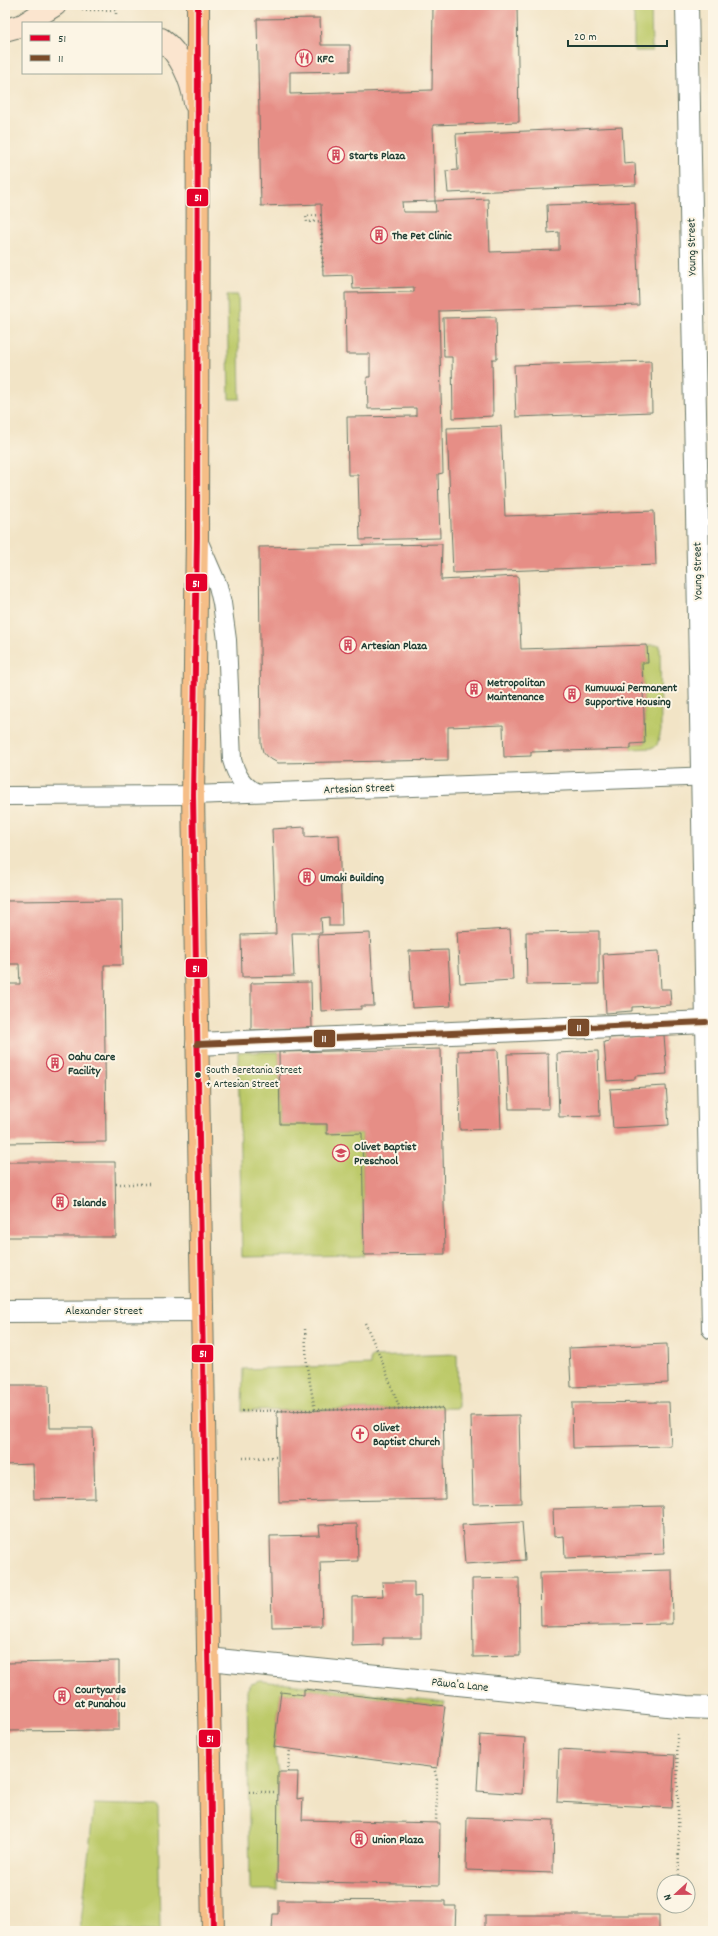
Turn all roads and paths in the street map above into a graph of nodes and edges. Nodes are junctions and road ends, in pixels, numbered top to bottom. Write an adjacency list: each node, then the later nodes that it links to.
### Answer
1 (54, 5): 8 (street)
2 (116, 5): 6 (path)
3 (198, 5): 13 (main road)
4 (687, 5): 17 (street, Young Street)
5 (76, 10): 6 (path)
6 (116, 10): 7 (path)
7 (116, 15)
8 (28, 22)
9 (22, 24): 10 (street)
10 (5, 31): 11 (street)
11 (22, 31)
12 (162, 40): 13 (street)
13 (197, 117): 16 (main road)
14 (321, 215): 15 (path)
15 (323, 270)
16 (197, 537): 18 (lane); 19 (main road)
17 (707, 776): 18 (lane, Artesian Street); 21 (street, Young Street)
18 (256, 792): 19 (lane, Artesian Street)
19 (193, 795): 20 (lane, Artesian Street); 22 (main road)
20 (5, 796)
21 (706, 1022): 22 (street); 28 (street, Young Street)
22 (197, 1044): 25 (main road)
23 (116, 1184): 24 (path)
24 (150, 1184)
25 (202, 1310): 26 (street, Alexander Street); 36 (main road)
26 (5, 1311)
27 (365, 1323): 31 (path)
28 (713, 1328)
29 (305, 1329): 32 (path)
30 (443, 1408): 31 (path)
31 (400, 1409): 32 (path)
32 (315, 1410): 33 (path)
33 (242, 1411)
34 (278, 1457): 35 (path)
35 (242, 1458)
36 (208, 1658): 37 (street, Pāwaʻa Lane); 46 (main road)
37 (713, 1708)
38 (676, 1728): 45 (path)
39 (290, 1749): 41 (path)
40 (434, 1768): 44 (path)
41 (288, 1772)
42 (249, 1792): 43 (path)
43 (277, 1792)
44 (436, 1823)
45 (680, 1874)
46 (213, 1931)

